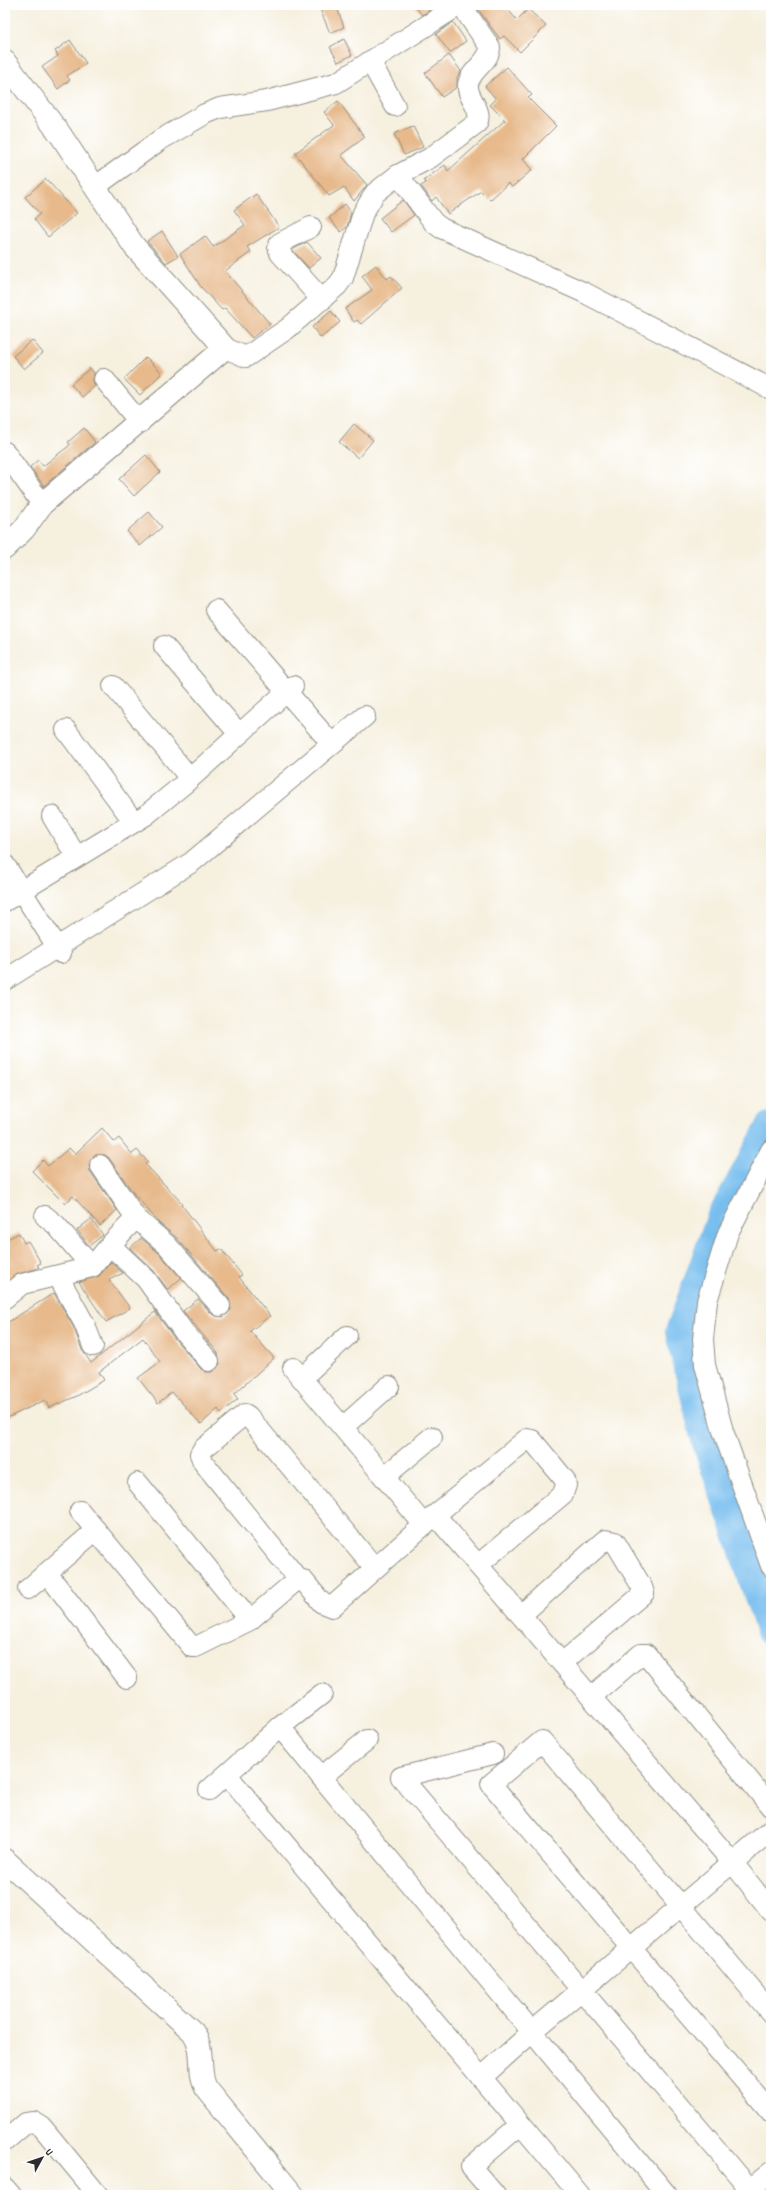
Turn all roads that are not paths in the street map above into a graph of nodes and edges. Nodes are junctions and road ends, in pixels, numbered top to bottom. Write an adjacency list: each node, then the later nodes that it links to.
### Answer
1 (370, 61): 3 (street); 4 (street); 5 (street)
2 (5, 62): 5 (street)
3 (395, 106)
4 (398, 175): 7 (street); 10 (street)
5 (96, 186): 8 (street)
6 (311, 227): 7 (street)
7 (322, 300): 8 (street)
8 (226, 348): 11 (street)
9 (104, 379): 11 (street)
10 (771, 389)
11 (140, 423): 13 (street)
12 (5, 452): 13 (street)
13 (42, 504): 14 (street)
14 (6, 544)
15 (216, 610): 18 (street)
16 (164, 646): 21 (street)
17 (113, 686): 23 (street)
18 (290, 689): 21 (street); 22 (street)
19 (365, 716): 22 (street)
20 (66, 730): 25 (street)
21 (239, 734): 23 (street)
22 (331, 743): 29 (street)
23 (190, 778): 25 (street)
24 (52, 816): 26 (street)
25 (134, 822): 26 (street)
26 (76, 856): 28 (street)
27 (5, 865): 28 (street)
28 (13, 895): 29 (street)
29 (59, 950): 30 (street)
30 (5, 980)
31 (771, 1150): 52 (street)
32 (100, 1166): 34 (street)
33 (45, 1216): 36 (street)
34 (136, 1218): 35 (street); 39 (street)
35 (110, 1245): 36 (street); 42 (street)
36 (92, 1267): 37 (street)
37 (58, 1276): 38 (street); 41 (street)
38 (5, 1298)
39 (220, 1306)
40 (347, 1336): 44 (street)
41 (93, 1346)
42 (209, 1361)
43 (389, 1386): 44 (street)
44 (343, 1427): 46 (street)
45 (432, 1437): 46 (street)
46 (384, 1477): 49 (street)
47 (138, 1483): 58 (street)
48 (80, 1511): 50 (street)
49 (430, 1520): 51 (street); 51 (street); 53 (street)
50 (96, 1530): 54 (street); 58 (street)
51 (478, 1565): 57 (street)
52 (771, 1566)
53 (375, 1568): 55 (street); 55 (street)
54 (47, 1573): 56 (street); 60 (street)
55 (298, 1579): 58 (street)
56 (28, 1589)
57 (521, 1615): 59 (street); 59 (street)
58 (250, 1620)
59 (562, 1663): 62 (street)
60 (127, 1678)
61 (322, 1694): 63 (street)
62 (591, 1697): 69 (street); 72 (street)
63 (280, 1727): 66 (street); 67 (street)
64 (367, 1740): 67 (street)
65 (493, 1754): 76 (street)
66 (227, 1775): 68 (street); 79 (street)
67 (321, 1777): 78 (street)
68 (209, 1790)
69 (771, 1807)
70 (771, 1830): 72 (street)
71 (5, 1860): 88 (street)
72 (732, 1862): 73 (street); 74 (street)
73 (681, 1906): 75 (street); 75 (street); 77 (street)
74 (771, 1911)
75 (632, 1949): 76 (street); 80 (street)
76 (583, 1991): 78 (street); 85 (street)
77 (771, 2013)
78 (532, 2032): 79 (street); 91 (street)
79 (481, 2078): 81 (street)
80 (771, 2112)
81 (520, 2125): 89 (street); 90 (street)
82 (5, 2141): 87 (street)
83 (771, 2172): 85 (street)
84 (5, 2188): 86 (street)
85 (747, 2192)
86 (11, 2195)
87 (98, 2195)
88 (293, 2195)
89 (495, 2195)
90 (580, 2195)
91 (667, 2195)

